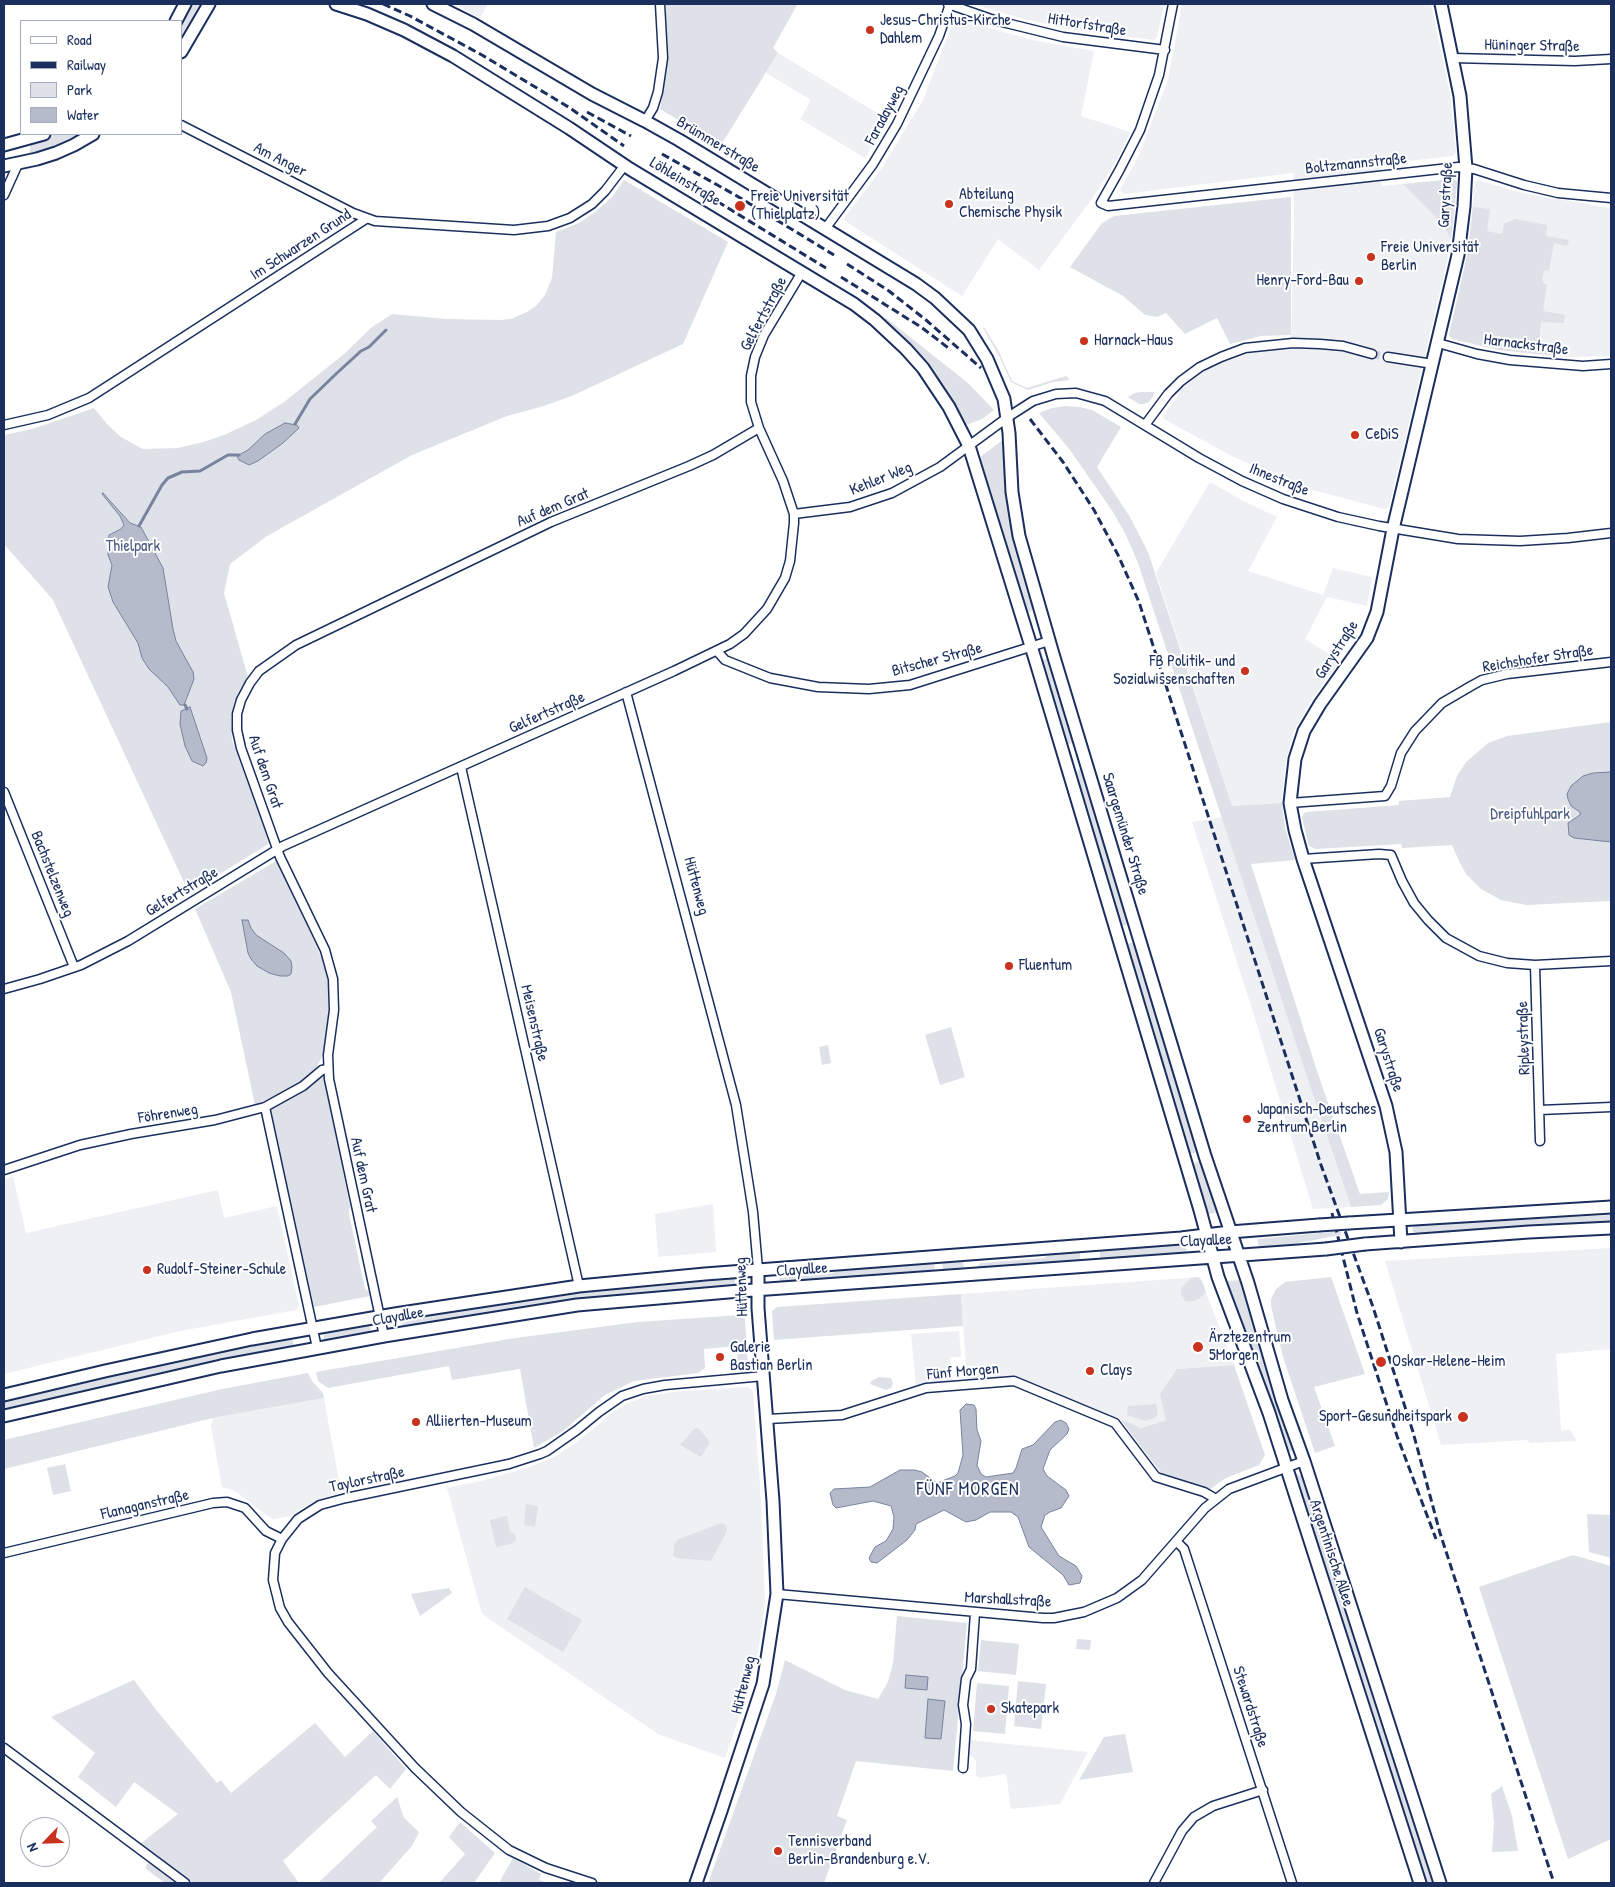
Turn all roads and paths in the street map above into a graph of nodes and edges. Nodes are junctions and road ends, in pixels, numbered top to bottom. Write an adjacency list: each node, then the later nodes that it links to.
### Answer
1 (185, 4): 9 (main road)
2 (209, 4): 10 (main road)
3 (336, 4): 21 (main road, Löhleinstraße)
4 (433, 4): 14 (main road, Brümmerstraße)
5 (660, 4): 14 (street)
6 (949, 4): 11 (street, Hittorfstraße); 27 (street, Faradayweg)
7 (1173, 4): 11 (street)
8 (1441, 4): 12 (main road, Garystraße)
9 (177, 20)
10 (182, 50)
11 (1165, 50): 23 (street, Boltzmannstraße)
12 (1453, 58): 13 (street, Hüninger Straße); 23 (main road, Garystraße)
13 (1611, 59)
14 (645, 121): 27 (main road, Brümmerstraße)
15 (182, 126): 26 (street, Am Anger)
16 (41, 135): 18 (main road)
17 (91, 135): 20 (main road)
18 (19, 142): 19 (main road); 20 (main road)
19 (4, 145)
20 (18, 164): 22 (main road); 24 (street)
21 (624, 165): 26 (street, Im Schwarzen Grund); 28 (main road, Löhleinstraße)
22 (4, 166)
23 (1466, 168): 25 (street, Boltzmannstraße); 29 (main road, Garystraße)
24 (4, 196)
25 (1611, 198)
26 (366, 219): 35 (street, Im Schwarzen Grund)
27 (825, 229): 34 (main road, Brümmerstraße)
28 (802, 272): 37 (street, Gelfertstraße); 38 (main road, Löhleinstraße)
29 (1438, 343): 32 (main road, Garystraße); 33 (street, Harnackstraße)
30 (1372, 354): 36 (street)
31 (1388, 357): 32 (street)
32 (1433, 364): 40 (main road, Garystraße)
33 (1611, 364)
34 (1008, 417): 36 (street, Ihnestraße); 38 (street, Ihnestraße); 42 (main road, Saargemünder Straße)
35 (4, 424)
36 (1145, 425): 40 (street, Ihnestraße)
37 (759, 428): 39 (street, Gelfertstraße); 50 (street, Auf dem Grat)
38 (969, 446): 39 (street, Kehler Weg); 43 (main road)
39 (794, 514): 44 (street, Gelfertstraße)
40 (1393, 529): 41 (street, Ihnestraße); 49 (main road, Garystraße)
41 (1611, 533)
42 (1049, 641): 43 (street, Bitscher Straße); 65 (main road, Saargemünder Straße)
43 (1031, 647): 44 (street, Bitscher Straße); 66 (main road)
44 (717, 650): 46 (street, Gelfertstraße)
45 (1611, 662): 49 (street, Reichshofer Straße)
46 (626, 692): 47 (street, Gelfertstraße); 70 (street, Hüttenweg)
47 (461, 767): 50 (street, Gelfertstraße); 71 (street, Meisenstraße)
48 (4, 792): 54 (street, Bachstelzenweg)
49 (1290, 803): 51 (main road, Garystraße)
50 (277, 850): 54 (street, Gelfertstraße); 56 (street, Auf dem Grat)
51 (1303, 859): 53 (street); 63 (main road, Garystraße)
52 (1611, 961): 53 (street)
53 (1535, 965): 59 (street, Ripleystraße)
54 (74, 968): 55 (street, Gelfertstraße)
55 (4, 989)
56 (328, 1069): 57 (street, Föhrenweg); 73 (street, Auf dem Grat)
57 (265, 1106): 61 (street, Föhrenweg); 74 (street)
58 (1611, 1107): 59 (street)
59 (1540, 1110): 60 (street, Ripleystraße)
60 (1540, 1141)
61 (4, 1170)
62 (1611, 1207): 63 (main road, Clayallee)
63 (1400, 1219): 65 (main road, Clayallee, bridge); 67 (main road, Garystraße)
64 (1611, 1228): 67 (main road, Clayallee)
65 (1230, 1232): 66 (main road, Clayallee); 68 (main road, Saargemünder Straße)
66 (1206, 1235): 69 (main road, Argentinische Allee); 70 (main road, Clayallee)
67 (1401, 1242): 68 (main road, Clayallee, bridge)
68 (1238, 1256): 69 (main road, Clayallee); 81 (main road, Argentinische Allee)
69 (1212, 1257): 72 (main road, Clayallee); 82 (main road, Argentinische Allee)
70 (758, 1270): 71 (main road, Clayallee); 72 (main road, Hüttenweg)
71 (579, 1286): 73 (main road, Clayallee)
72 (758, 1290): 75 (main road, Clayallee); 77 (main road, Hüttenweg)
73 (380, 1316): 74 (main road, Clayallee); 75 (street, Auf dem Grat)
74 (313, 1328): 76 (street); 78 (main road, Clayallee)
75 (384, 1336): 76 (main road, Clayallee)
76 (317, 1348): 79 (main road, Clayallee)
77 (764, 1376): 80 (main road, Hüttenweg); 84 (street, Taylorstraße)
78 (4, 1395)
79 (4, 1416)
80 (768, 1419): 83 (street, Fünf Morgen); 87 (main road, Hüttenweg)
81 (1304, 1461): 82 (street, Marshallstraße); 98 (main road, Argentinische Allee)
82 (1286, 1468): 83 (street, Marshallstraße); 97 (main road, Argentinische Allee)
83 (1216, 1499): 85 (street, Marshallstraße)
84 (282, 1539): 86 (street, Flanaganstraße); 93 (street, Taylorstraße)
85 (1177, 1542): 88 (street, Marshallstraße); 91 (street, Stewardstraße)
86 (4, 1554)
87 (777, 1594): 88 (street, Marshallstraße); 94 (main road, Hüttenweg)
88 (975, 1613): 90 (street)
89 (4, 1748): 92 (street)
90 (963, 1768)
91 (1263, 1790): 95 (street); 96 (street, Stewardstraße)
92 (185, 1883)
93 (592, 1883)
94 (696, 1883)
95 (1154, 1883)
96 (1292, 1883)
97 (1420, 1883)
98 (1440, 1883)

